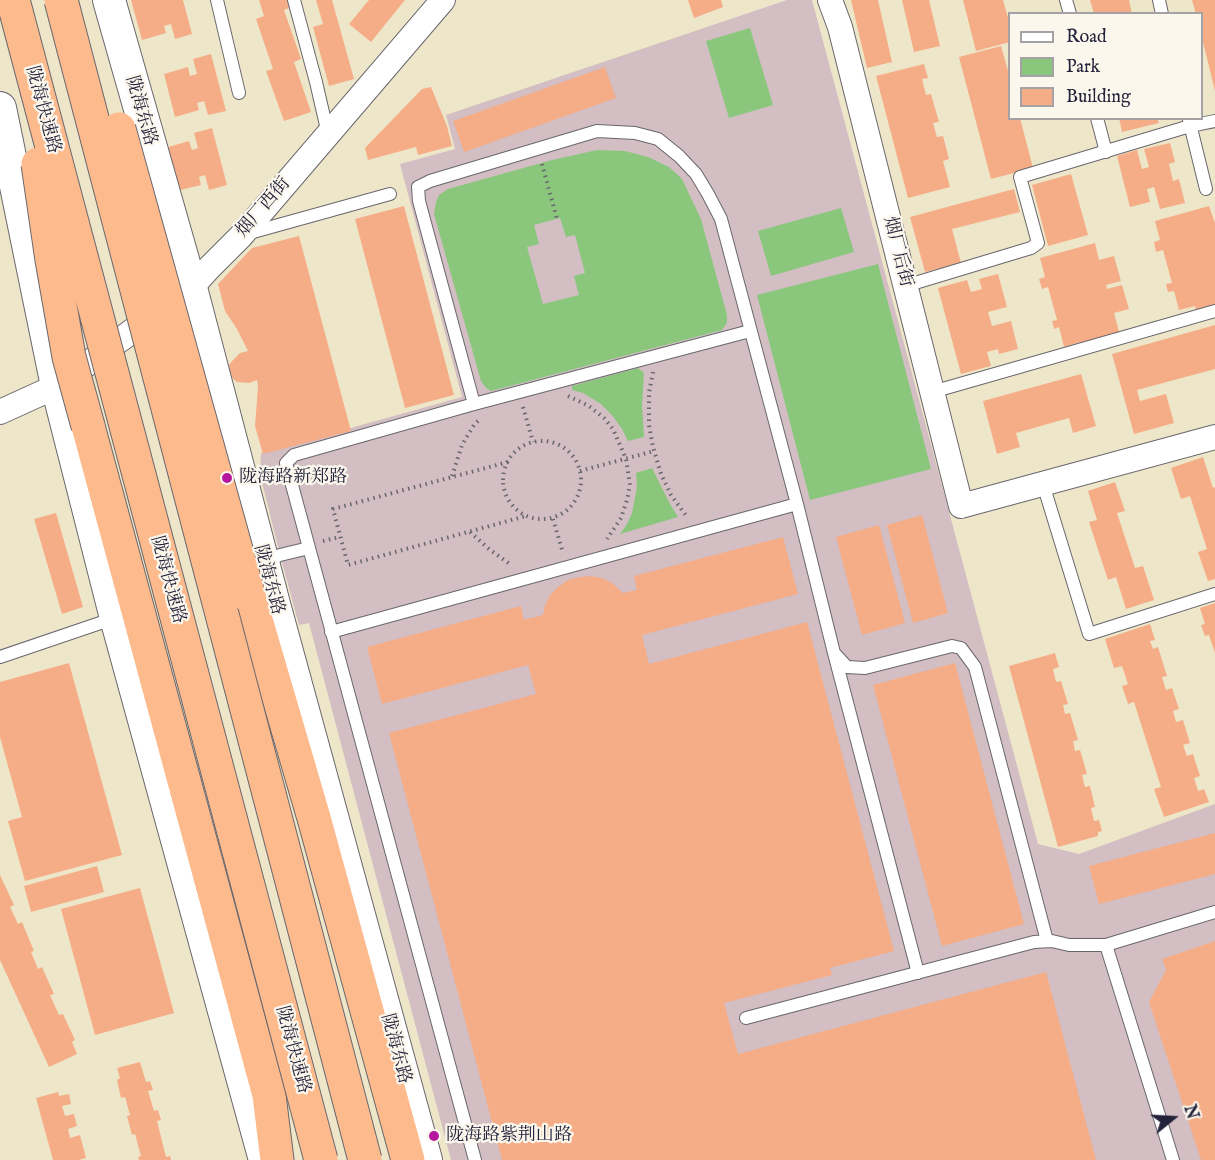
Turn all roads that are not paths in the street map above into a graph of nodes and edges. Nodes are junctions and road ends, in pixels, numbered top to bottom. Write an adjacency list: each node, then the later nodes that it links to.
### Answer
1 (109, 0): 19 (street, 陇海东路)
2 (217, 0): 8 (lane)
3 (294, 0): 13 (lane)
4 (443, 0): 13 (street, 烟厂西街)
5 (830, 0): 18 (street, 烟厂后街)
6 (62, 2): 44 (highway, bridge); 45 (highway, bridge)
7 (15, 8): 42 (highway, bridge); 43 (highway, 陇海快速路, bridge)
8 (239, 93)
9 (0, 108): 22 (street)
10 (1098, 120): 14 (lane)
11 (1215, 121): 12 (lane)
12 (1189, 122): 14 (lane); 15 (lane)
13 (328, 134): 17 (street, 烟厂西街)
14 (1106, 152): 18 (lane)
15 (1206, 189)
16 (390, 194): 17 (lane)
17 (241, 236): 19 (street, 烟厂西街)
18 (906, 286): 23 (street, 烟厂后街)
19 (191, 288): 22 (street, 烟厂西街); 30 (street, 陇海东路)
20 (1215, 311): 23 (lane)
21 (750, 332): 24 (lane); 24 (lane); 28 (lane)
22 (57, 386): 25 (street, 烟厂西街); 32 (street)
23 (932, 392): 27 (street, 烟厂后街)
24 (474, 404): 29 (lane)
25 (0, 412)
26 (1215, 436): 27 (street)
27 (1043, 484): 31 (lane)
28 (797, 504): 33 (lane); 34 (lane)
29 (309, 548): 30 (lane); 33 (lane)
30 (264, 562): 46 (street, 陇海东路)
31 (1215, 594)
32 (116, 618): 35 (lane); 41 (street)
33 (332, 632): 47 (lane)
34 (834, 653): 37 (lane); 39 (lane)
35 (0, 657)
36 (1215, 912): 38 (lane)
37 (1047, 941): 38 (lane); 39 (lane)
38 (1106, 945): 48 (lane)
39 (918, 973): 40 (lane)
40 (746, 1018)
41 (265, 1160)
42 (277, 1160)
43 (321, 1160)
44 (366, 1160)
45 (408, 1160)
46 (426, 1160)
47 (475, 1160)
48 (1173, 1160)

